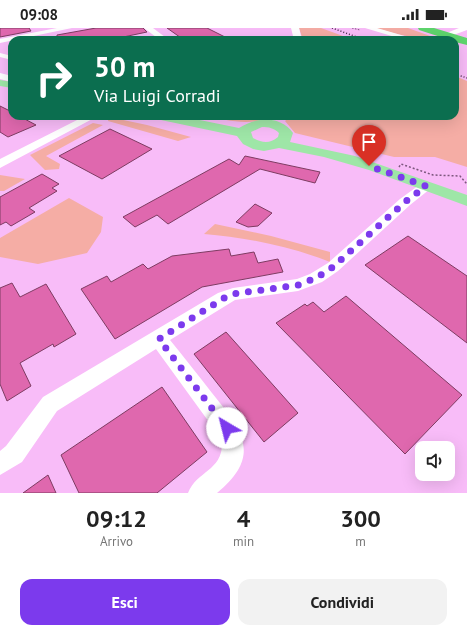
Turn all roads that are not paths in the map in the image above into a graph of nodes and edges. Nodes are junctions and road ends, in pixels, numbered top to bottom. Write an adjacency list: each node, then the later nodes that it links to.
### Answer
1 (68, 28): 7 (street)
2 (148, 28): 8 (street)
3 (368, 28): 9 (street)
4 (414, 28): 6 (highway)
5 (423, 28): 10 (highway)
6 (457, 34)
7 (26, 36)
8 (159, 36)
9 (399, 36)
10 (448, 36)
11 (459, 36): 12 (highway)
12 (467, 45)
13 (85, 120): 18 (street)
14 (183, 120): 17 (main road)
15 (193, 120): 17 (main road)
16 (280, 128): 17 (main road); 17 (main road); 19 (main road); 20 (main road)
17 (245, 131)
18 (0, 164)
19 (426, 186): 21 (main road); 22 (street)
20 (467, 193)
21 (467, 201)
22 (159, 339): 23 (street); 24 (street)
23 (0, 464)
24 (200, 493)

